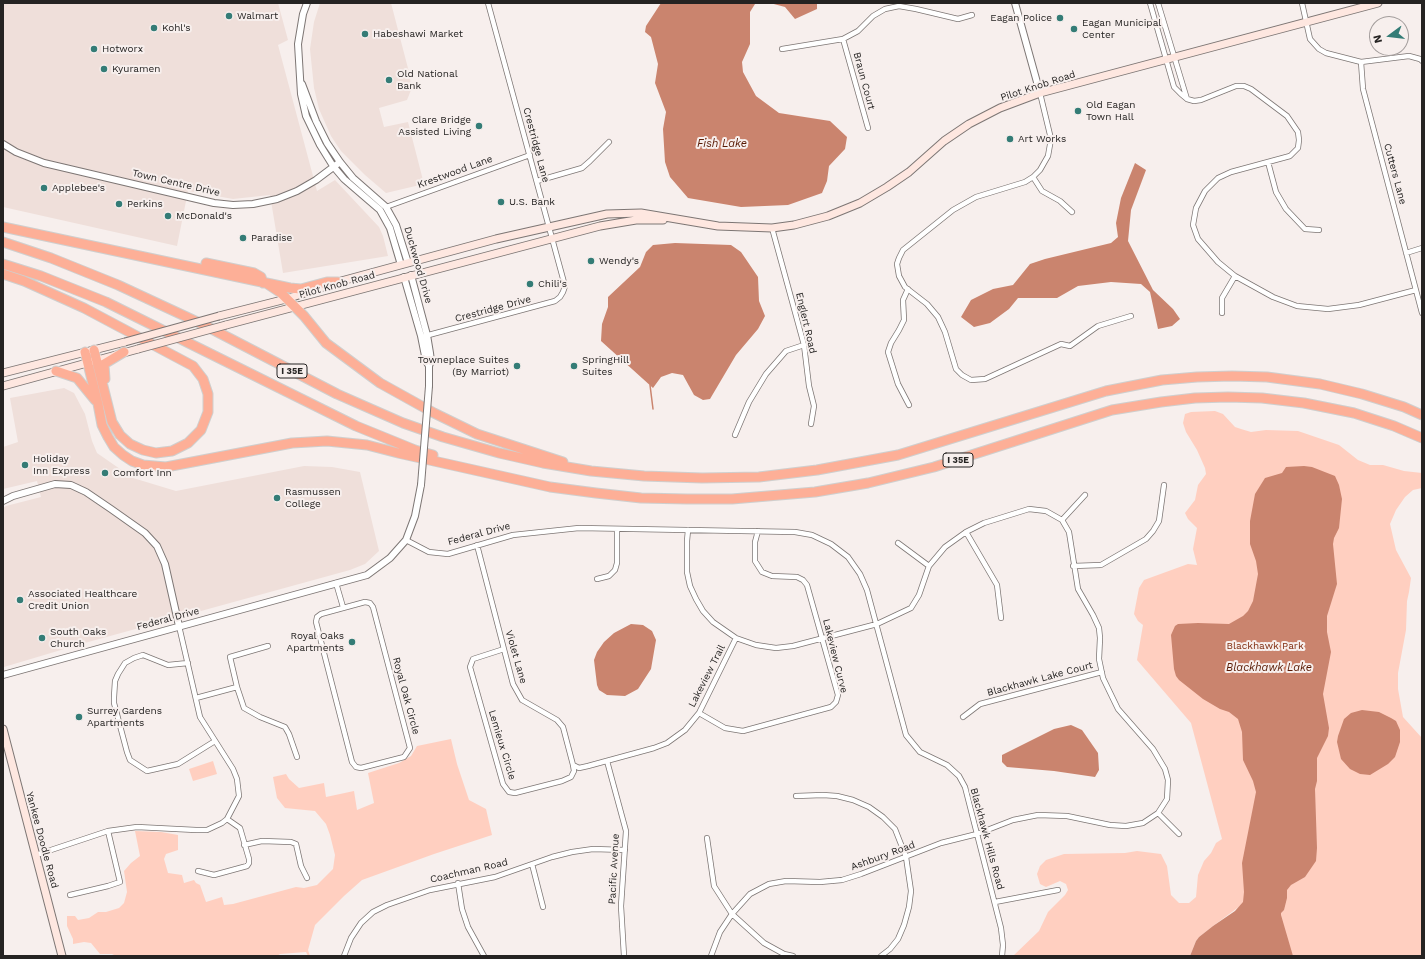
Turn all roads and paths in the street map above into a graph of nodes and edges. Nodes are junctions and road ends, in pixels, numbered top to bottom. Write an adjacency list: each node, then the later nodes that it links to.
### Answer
1 (307, 3): 17 (street, Duckwood Drive)
2 (488, 3): 23 (street, Crestridge Lane)
3 (1015, 3): 18 (street)
4 (1150, 3): 14 (street)
5 (1158, 3): 13 (street)
6 (1302, 3): 10 (street)
7 (1378, 3): 10 (main road, Pilot Knob Road)
8 (917, 6): 9 (street); 11 (street)
9 (972, 15)
10 (1306, 22): 13 (main road, Pilot Knob Road); 16 (street)
11 (843, 39): 12 (street); 20 (street, Braun Court)
12 (782, 49)
13 (1175, 57): 14 (main road, Pilot Knob Road); 19 (street)
14 (1166, 59): 18 (main road, Pilot Knob Road); 19 (street)
15 (1422, 61): 16 (street)
16 (1361, 62): 40 (street, Cutters Lane)
17 (301, 81): 24 (street, Duckwood Drive); 26 (street, Duckwood Drive)
18 (1040, 93): 27 (street); 35 (main road, Pilot Knob Road)
19 (1187, 99): 25 (street)
20 (868, 128)
21 (609, 142): 28 (street)
22 (3, 144): 26 (street, Town Centre Drive)
23 (530, 155): 28 (street, Crestridge Lane); 29 (street, Krestwood Lane)
24 (340, 162): 26 (street, Town Centre Drive); 29 (street, Duckwood Drive)
25 (1268, 162): 36 (street); 45 (street)
26 (333, 166): 42 (street, Duckwood Drive)
27 (1033, 177): 30 (street); 49 (street)
28 (536, 181): 33 (street, Crestridge Lane)
29 (386, 207): 42 (street, Duckwood Drive)
30 (1072, 212)
31 (679, 220): 33 (main road, Pilot Knob Road); 35 (main road, Pilot Knob Road); 37 (main road, Pilot Knob Road)
32 (3, 222): 48 (highway)
33 (549, 226): 37 (street, Crestridge Lane); 42 (main road, Pilot Knob Road)
34 (3, 227): 48 (highway)
35 (772, 228): 58 (street, Englert Road)
36 (1319, 230)
37 (552, 239): 44 (main road, Pilot Knob Road); 51 (street, Crestridge Lane)
38 (3, 242): 73 (highway, I 35E)
39 (1422, 248): 40 (street)
40 (1406, 253): 50 (street, Cutters Lane)
41 (3, 264): 74 (highway, I 35E)
42 (404, 264): 44 (main road, Duckwood Drive); 46 (main road, Duckwood Drive); 47 (main road, Pilot Knob Road)
43 (3, 274): 66 (highway)
44 (411, 275): 46 (main road, Pilot Knob Road); 57 (street, Duckwood Drive)
45 (1235, 276): 50 (street); 54 (street)
46 (404, 277): 53 (main road, Pilot Knob Road); 62 (street, Duckwood Drive)
47 (338, 282): 48 (highway); 52 (main road, Pilot Knob Road)
48 (265, 283): 52 (highway)
49 (908, 289): 56 (street); 68 (street)
50 (1416, 290): 55 (street, Cutters Lane)
51 (563, 292): 57 (street, Crestridge Drive)
52 (286, 299): 53 (highway); 59 (main road, Pilot Knob Road, bridge)
53 (295, 307): 60 (main road, Pilot Knob Road, bridge); 73 (highway)
54 (1222, 313)
55 (1422, 313)
56 (1131, 316)
57 (425, 336): 62 (street, Duckwood Drive)
58 (804, 345): 70 (street, Englert Road); 71 (street)
59 (89, 351): 61 (highway); 64 (main road, Pilot Knob Road)
60 (124, 352): 61 (main road, Pilot Knob Road); 66 (highway)
61 (92, 361): 63 (main road, Pilot Knob Road); 66 (highway); 67 (highway)
62 (429, 366): 83 (street, Duckwood Drive, bridge)
63 (56, 371): 65 (main road, Pilot Knob Road); 67 (highway)
64 (3, 373)
65 (3, 386)
66 (105, 392)
67 (98, 404): 74 (highway)
68 (910, 405)
69 (1422, 415): 73 (highway, I 35E)
70 (811, 424)
71 (735, 435)
72 (1422, 438): 74 (highway, I 35E)
73 (591, 471)
74 (486, 472)
75 (1164, 484): 87 (street)
76 (1085, 495): 78 (street)
77 (3, 501): 94 (street)
78 (1062, 520): 82 (street); 87 (street)
79 (617, 530): 80 (street, Federal Drive); 85 (street, Federal Drive); 88 (street)
80 (688, 530): 81 (street, Federal Drive); 95 (street)
81 (758, 531): 90 (street, Federal Drive); 96 (street, Lakeview Curve)
82 (966, 532): 86 (street); 92 (street)
83 (406, 540): 85 (street, Federal Drive); 89 (street, Federal Drive)
84 (898, 543): 86 (street)
85 (477, 545): 98 (street, Violet Lane)
86 (929, 566): 93 (street)
87 (1073, 566): 100 (street)
88 (597, 579)
89 (336, 583): 91 (street); 94 (street, Federal Drive)
90 (867, 590): 93 (street, Blackhawk Hills Road)
91 (343, 608): 91 (street, Royal Oak Circle)
92 (1001, 618)
93 (877, 624): 96 (street); 115 (street, Blackhawk Hills Road)
94 (179, 626): 99 (street); 101 (street, Federal Drive)
95 (736, 638): 96 (street); 104 (street, Lakeview Trail)
96 (822, 638): 104 (street, Lakeview Curve)
97 (268, 646): 102 (street)
98 (504, 649): 110 (street, Violet Lane); 110 (street, Lemieux Circle)
99 (188, 663): 103 (street); 107 (street)
100 (1102, 672): 105 (street, Blackhawk Lake Court); 112 (street)
101 (3, 674)
102 (237, 687): 103 (street); 108 (street)
103 (196, 698): 107 (street)
104 (699, 712): 109 (street, Lakeview Trail)
105 (963, 717)
106 (3, 729): 120 (main road, Yankee Doodle Road)
107 (216, 740): 113 (street)
108 (297, 757)
109 (607, 761): 110 (street); 119 (street, Pacific Avenue)
110 (573, 765)
111 (796, 796): 121 (street)
112 (1158, 813): 115 (street, Ashbury Road); 116 (street)
113 (227, 819): 114 (street); 118 (street)
114 (108, 831): 120 (street); 127 (street)
115 (977, 834): 121 (street, Ashbury Road); 128 (street, Blackhawk Hills Road)
116 (1179, 834)
117 (707, 838): 130 (street)
118 (244, 845): 123 (street); 124 (street)
119 (625, 850): 122 (street, Coachman Road); 134 (street, Pacific Avenue)
120 (36, 856): 131 (main road, Yankee Doodle Road)
121 (906, 857): 130 (street, Ashbury Road); 137 (street)
122 (532, 864): 125 (street, Coachman Road); 129 (street)
123 (198, 871)
124 (307, 878)
125 (458, 883): 132 (street, Coachman Road); 133 (street)
126 (1058, 890): 128 (street)
127 (70, 895)
128 (995, 902): 138 (street, Blackhawk Hills Road)
129 (543, 907)
130 (732, 914): 135 (street, Ashbury Road); 136 (street)
131 (62, 956)
132 (344, 956)
133 (484, 956)
134 (624, 956)
135 (711, 956)
136 (793, 956)
137 (881, 956)
138 (1002, 956)

